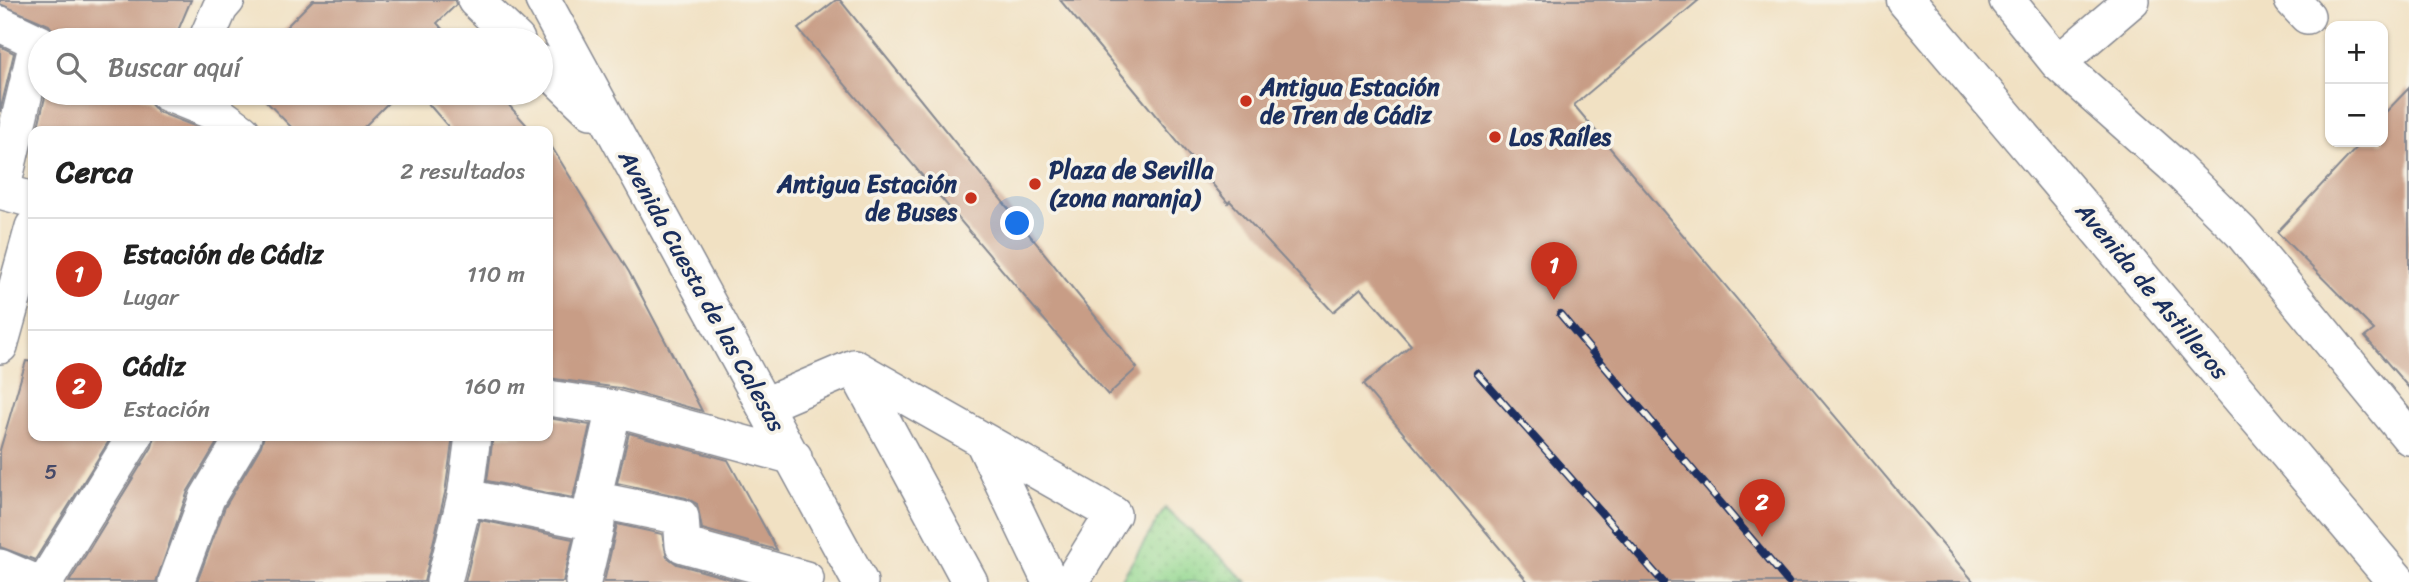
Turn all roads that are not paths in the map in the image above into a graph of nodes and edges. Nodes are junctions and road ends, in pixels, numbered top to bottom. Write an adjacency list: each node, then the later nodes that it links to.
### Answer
1 (227, 0): 10 (street)
2 (475, 0): 11 (street)
3 (543, 0): 18 (street, Avenida Cuesta de las Calesas)
4 (1906, 0): 45 (main road, Avenida de Astilleros)
5 (2006, 0): 13 (street)
6 (2132, 0): 13 (street)
7 (2292, 0): 8 (street)
8 (2308, 0)
9 (0, 24): 12 (street)
10 (211, 28)
11 (504, 28)
12 (28, 37)
13 (2058, 63): 26 (street)
14 (553, 74): 18 (street)
15 (28, 104): 19 (street)
16 (198, 105): 17 (street)
17 (235, 126)
18 (613, 132): 24 (street, Avenida Cuesta de las Calesas)
19 (12, 194)
20 (28, 245): 21 (street)
21 (0, 346)
22 (854, 367): 24 (street); 27 (street); 42 (street)
23 (553, 399): 25 (street)
24 (765, 405): 31 (street, Avenida Cuesta de las Calesas)
25 (614, 408): 31 (street); 33 (street)
26 (2409, 437)
27 (982, 440): 43 (street); 44 (street)
28 (132, 441): 37 (street)
29 (241, 441): 38 (street)
30 (471, 441): 32 (street)
31 (794, 457): 41 (street, Avenida Cuesta de las Calesas)
32 (465, 497): 33 (street); 39 (street)
33 (592, 515): 35 (street); 40 (street)
34 (0, 567): 36 (street)
35 (806, 579)
36 (36, 582)
37 (45, 582)
38 (176, 582)
39 (444, 582)
40 (583, 582)
41 (860, 582)
42 (970, 582)
43 (1050, 582)
44 (1071, 582)
45 (2397, 582)

